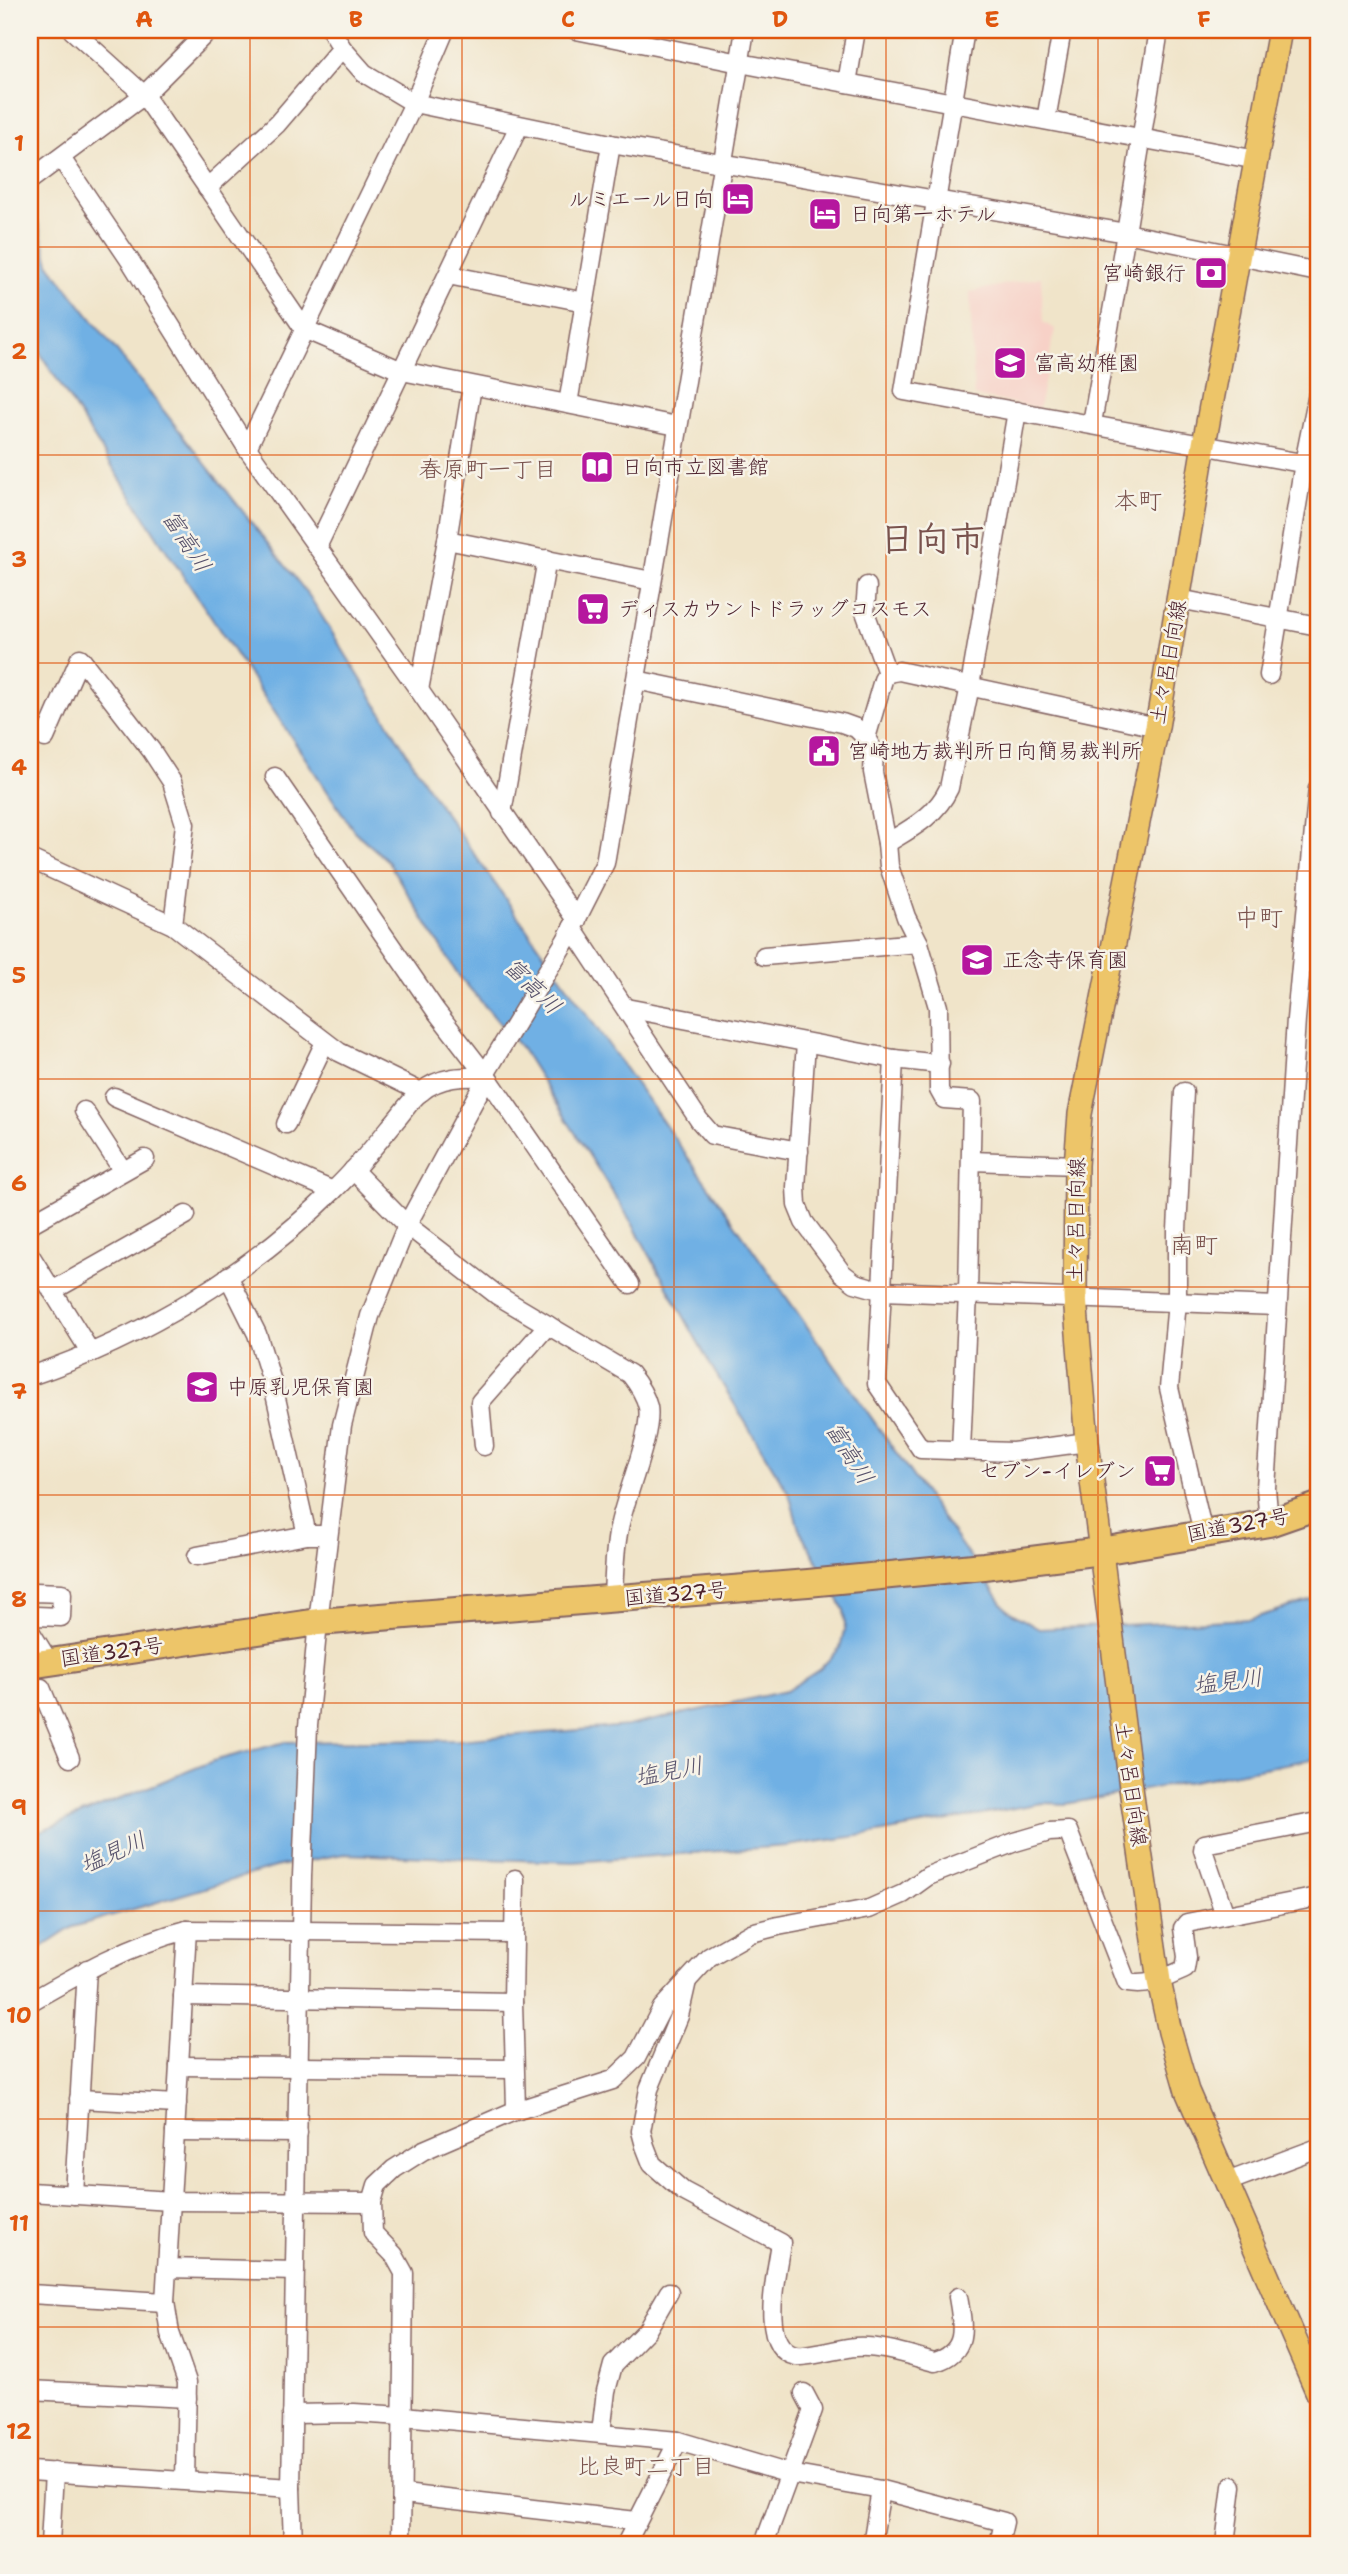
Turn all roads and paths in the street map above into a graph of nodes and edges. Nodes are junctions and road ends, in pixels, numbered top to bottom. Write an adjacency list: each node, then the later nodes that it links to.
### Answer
1 (72, 30): 16 (street)
2 (209, 30): 16 (street)
3 (331, 30): 13 (street)
4 (444, 30): 17 (street)
5 (576, 30): 12 (street)
6 (745, 30): 14 (street)
7 (856, 30): 15 (street)
8 (965, 30): 18 (street)
9 (1062, 30): 19 (street)
10 (1159, 30): 21 (street)
11 (1280, 30): 23 (main road, 土々呂日向線)
12 (637, 36): 14 (street)
13 (342, 48): 17 (street); 27 (street)
14 (740, 63): 15 (street); 25 (street)
15 (846, 83): 18 (street)
16 (144, 95): 24 (street); 27 (street)
17 (414, 103): 20 (street); 34 (street)
18 (952, 103): 19 (street); 28 (street)
19 (1046, 120): 21 (street)
20 (519, 126): 22 (street); 32 (street)
21 (1141, 138): 23 (street); 29 (street)
22 (611, 144): 25 (street); 33 (street)
23 (1257, 160): 30 (main road, 土々呂日向線)
24 (55, 162): 26 (street); 43 (street)
25 (724, 164): 28 (street); 41 (street)
26 (30, 180)
27 (206, 188): 34 (street)
28 (936, 201): 29 (street); 39 (street)
29 (1126, 233): 30 (street); 40 (street)
30 (1240, 255): 31 (street); 42 (main road, 土々呂日向線)
31 (1318, 272)
32 (448, 275): 33 (street); 35 (street)
33 (585, 302): 38 (street)
34 (304, 328): 35 (street); 43 (street)
35 (402, 371): 36 (street); 46 (street)
36 (472, 386): 38 (street); 45 (street)
37 (1318, 394): 44 (street)
38 (568, 404): 41 (street)
39 (1017, 411): 40 (street); 56 (street)
40 (1092, 423): 42 (street)
41 (677, 426): 48 (street)
42 (1204, 444): 44 (street); 50 (main road, 土々呂日向線)
43 (247, 448): 46 (street)
44 (1311, 465): 51 (street)
45 (447, 540): 47 (street); 57 (street)
46 (317, 547): 57 (street)
47 (547, 559): 48 (street); 63 (street)
48 (652, 581): 55 (street)
49 (867, 586): 53 (street)
50 (1179, 599): 51 (street); 58 (main road, 土々呂日向線)
51 (1280, 619): 52 (street); 54 (street)
52 (1318, 626)
53 (887, 673): 56 (street); 60 (street)
54 (1269, 676)
55 (636, 681): 60 (street); 67 (street)
56 (970, 686): 58 (street); 64 (street)
57 (419, 690): 63 (street)
58 (1157, 727): 84 (main road, 土々呂日向線)
59 (46, 737): 66 (street)
60 (866, 737): 64 (street)
61 (275, 776): 75 (street)
62 (1318, 788): 99 (street)
63 (502, 813): 67 (street)
64 (887, 843): 68 (street)
65 (30, 859): 66 (street)
66 (173, 925): 71 (street)
67 (572, 929): 70 (street); 75 (street)
68 (919, 943): 69 (street); 74 (street)
69 (764, 956)
70 (626, 1008): 72 (street); 81 (street)
71 (325, 1042): 76 (street); 80 (street)
72 (806, 1042): 73 (street); 81 (street)
73 (894, 1059): 74 (street); 95 (street)
74 (940, 1064): 83 (street)
75 (487, 1074): 76 (street); 90 (street); 93 (street)
76 (421, 1092): 85 (street)
77 (1184, 1092): 98 (street)
78 (114, 1097): 87 (street)
79 (84, 1111): 86 (street)
80 (286, 1124)
81 (799, 1151): 95 (street)
82 (145, 1159): 86 (street)
83 (972, 1160): 84 (street); 96 (street)
84 (1076, 1165): 97 (main road, 土々呂日向線)
85 (353, 1170): 87 (street); 90 (street)
86 (123, 1171): 89 (street)
87 (333, 1191): 92 (street)
88 (186, 1215): 94 (street)
89 (30, 1224)
90 (407, 1225): 100 (street); 110 (street)
91 (30, 1255): 94 (street)
92 (228, 1276): 101 (street); 109 (street)
93 (630, 1284)
94 (52, 1291): 101 (street)
95 (883, 1291): 96 (street); 105 (street)
96 (968, 1293): 97 (street); 105 (street)
97 (1075, 1297): 98 (street); 103 (main road, 土々呂日向線)
98 (1177, 1301): 99 (street); 108 (street)
99 (1278, 1306): 107 (street)
100 (548, 1325): 104 (street); 114 (street)
101 (91, 1353): 102 (street)
102 (30, 1376)
103 (1087, 1442): 105 (street); 112 (main road, 土々呂日向線)
104 (484, 1446)
105 (961, 1450)
106 (1318, 1506): 107 (highway, 国道327号)
107 (1269, 1523): 108 (highway, 国道327号)
108 (1203, 1533): 112 (highway, 国道327号)
109 (307, 1535): 110 (street); 111 (street)
110 (327, 1535): 116 (street)
111 (197, 1556)
112 (1102, 1561): 114 (highway, 国道327号); 130 (main road, 土々呂日向線)
113 (30, 1595): 115 (street)
114 (614, 1599): 116 (highway, 国道327号)
115 (30, 1620)
116 (318, 1622): 118 (highway, 国道327号); 126 (street)
117 (30, 1631): 118 (street)
118 (39, 1663)
119 (30, 1688): 120 (street)
120 (70, 1758)
121 (1318, 1822): 124 (street)
122 (514, 1879): 127 (street)
123 (1318, 1897): 124 (street)
124 (1225, 1915): 130 (street)
125 (187, 1930): 126 (street); 128 (street); 131 (street)
126 (303, 1930): 127 (street); 132 (street)
127 (513, 1933): 134 (street)
128 (87, 1969): 133 (street); 138 (street)
129 (687, 1981): 130 (street); 140 (street); 154 (street)
130 (1159, 1981): 144 (main road, 土々呂日向線)
131 (183, 1996): 132 (street); 135 (street)
132 (301, 1998): 134 (street); 136 (street)
133 (30, 2002)
134 (513, 2002): 137 (street)
135 (179, 2066): 136 (street); 139 (street)
136 (299, 2067): 137 (street); 142 (street)
137 (514, 2069): 140 (street)
138 (79, 2099): 139 (street); 146 (street)
139 (177, 2104): 141 (street)
140 (518, 2110): 148 (street)
141 (175, 2132): 142 (street); 147 (street)
142 (298, 2133): 149 (street)
143 (1318, 2148): 144 (street)
144 (1227, 2182): 158 (main road, 土々呂日向線)
145 (30, 2192): 146 (street)
146 (74, 2195): 147 (street)
147 (171, 2201): 149 (street); 150 (street)
148 (372, 2202): 149 (street); 161 (street)
149 (297, 2203): 151 (street)
150 (167, 2268): 151 (street); 155 (street)
151 (295, 2271): 160 (street)
152 (668, 2292): 162 (street)
153 (30, 2294): 155 (street)
154 (958, 2297)
155 (165, 2302): 159 (street)
156 (30, 2390): 159 (street)
157 (804, 2393): 166 (street)
158 (1318, 2393)
159 (187, 2398): 167 (street)
160 (292, 2414): 161 (street); 169 (street)
161 (404, 2416): 162 (street); 171 (street)
162 (601, 2433): 163 (street)
163 (678, 2441): 166 (street); 172 (street)
164 (30, 2471): 165 (street)
165 (54, 2472): 167 (street); 173 (street)
166 (790, 2474): 170 (street); 177 (street)
167 (185, 2480): 169 (street)
168 (1233, 2486): 180 (street)
169 (291, 2488): 174 (street)
170 (881, 2490): 178 (street); 179 (street)
171 (404, 2494): 172 (street); 175 (street)
172 (636, 2521): 176 (street)
173 (50, 2544)
174 (293, 2544)
175 (401, 2544)
176 (626, 2544)
177 (764, 2544)
178 (872, 2544)
179 (999, 2544)
180 (1225, 2544)

